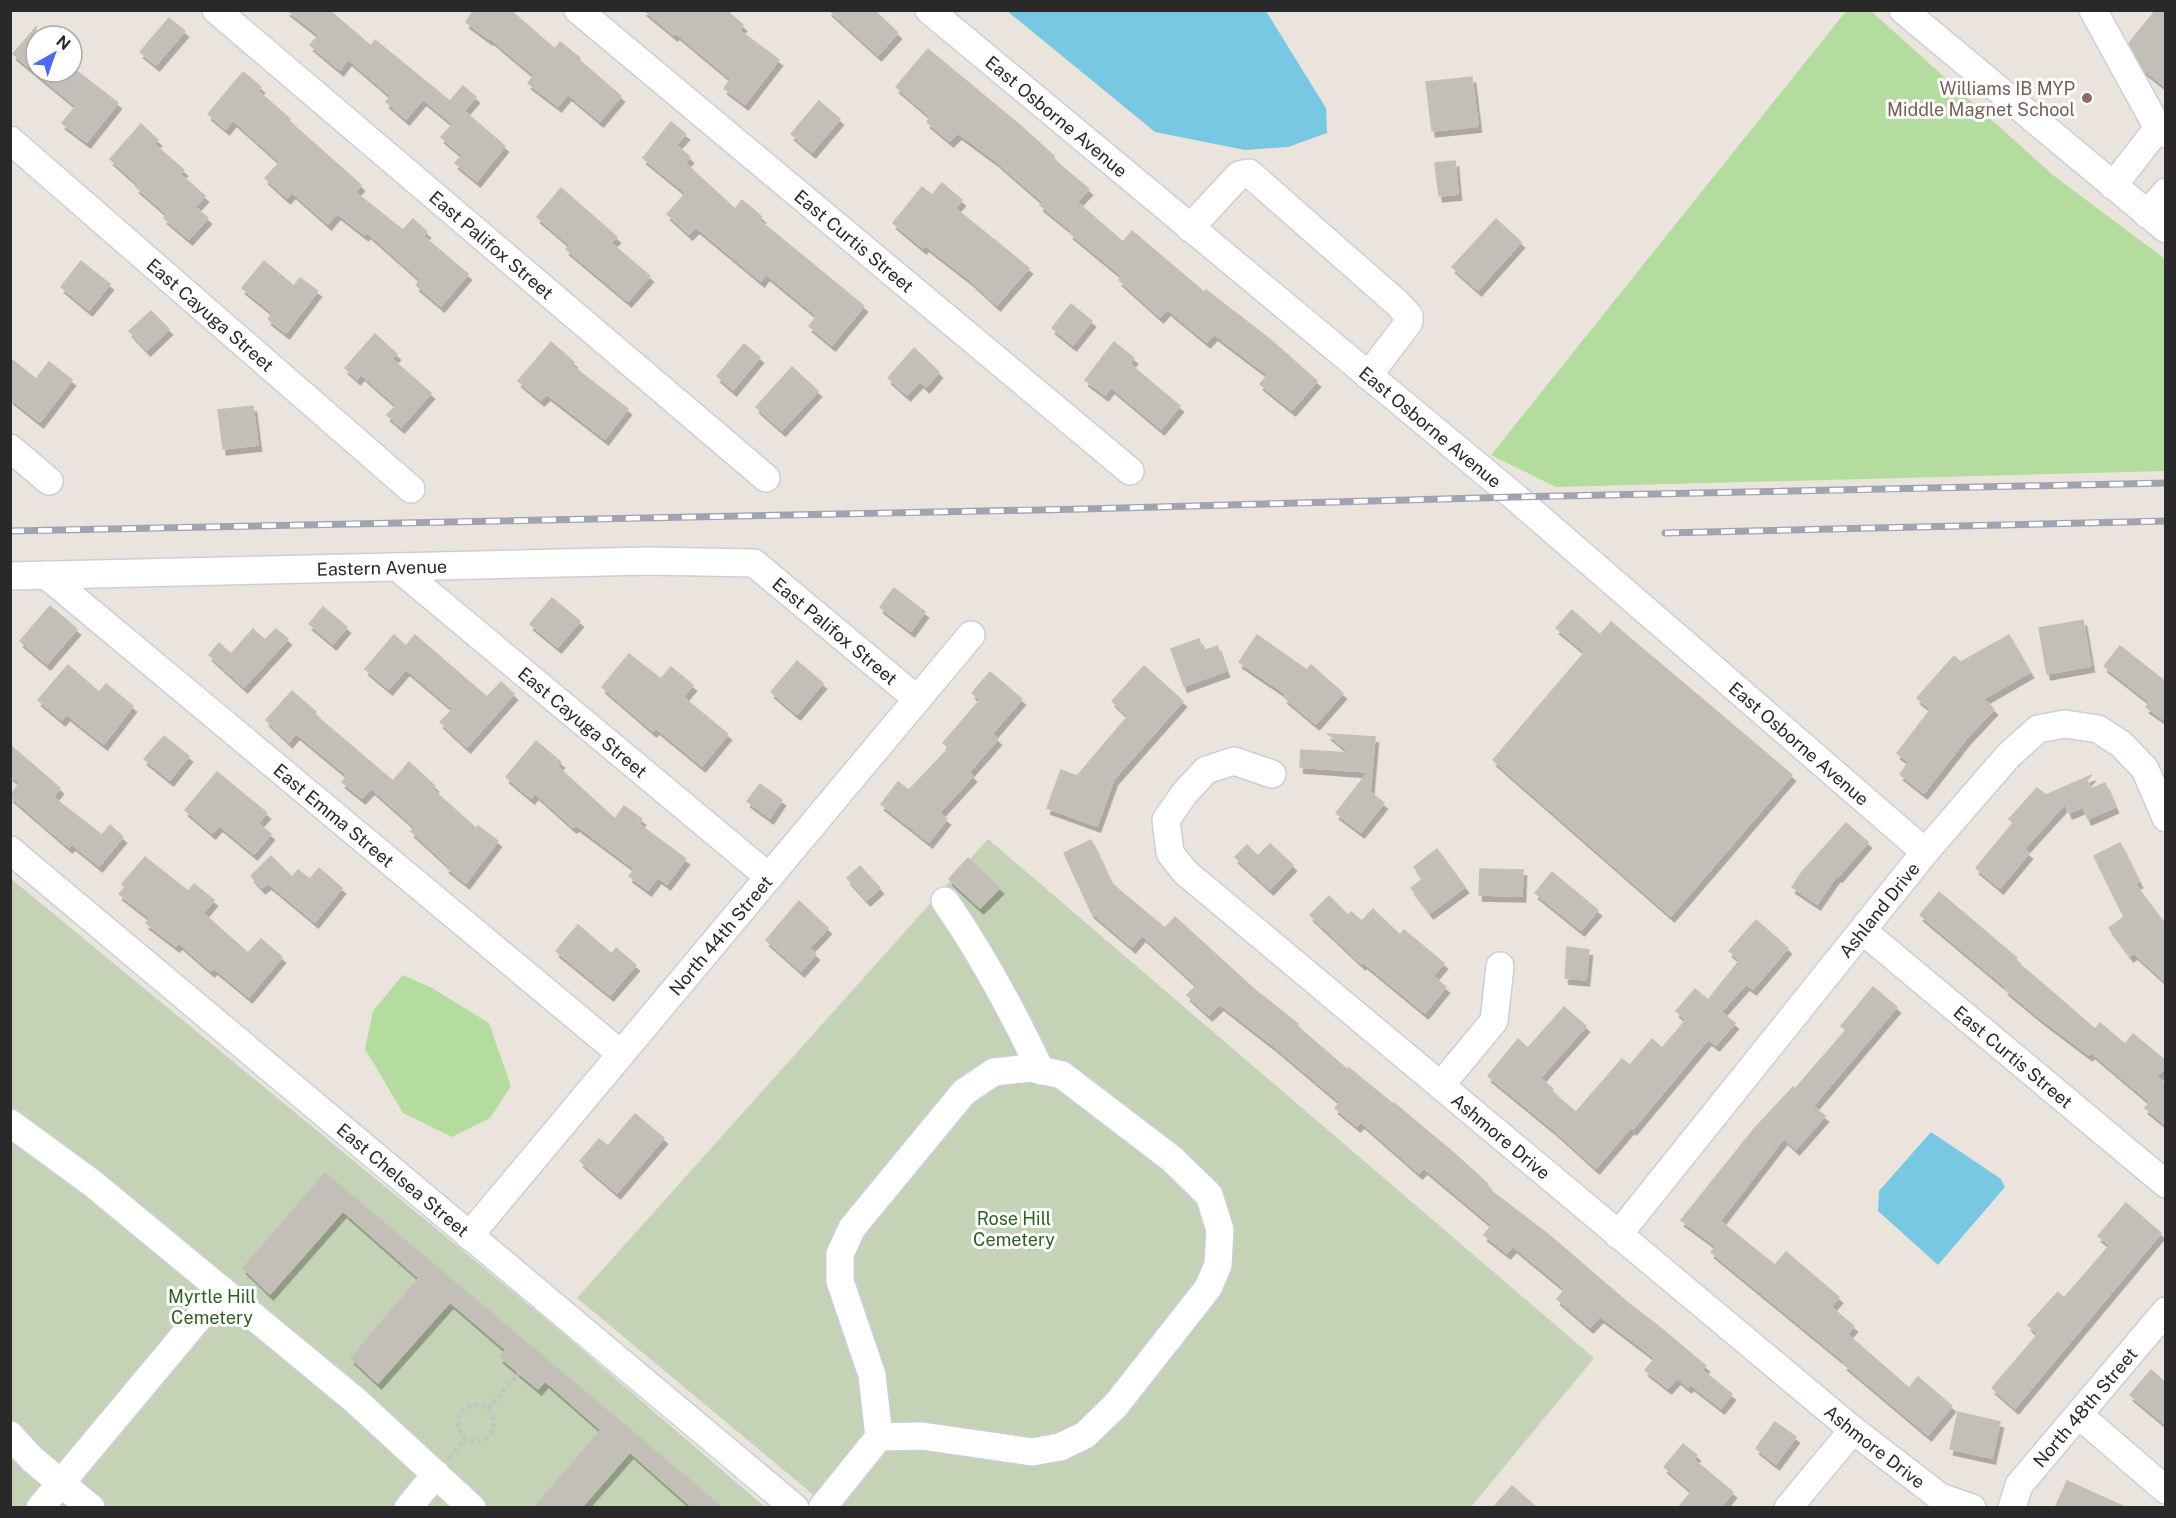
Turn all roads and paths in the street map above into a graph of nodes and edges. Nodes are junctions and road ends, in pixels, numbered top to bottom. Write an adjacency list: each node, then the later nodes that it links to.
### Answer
1 (216, 10): 15 (street, East Palifox Street)
2 (578, 10): 14 (street, East Curtis Street)
3 (929, 10): 11 (street, East Osborne Avenue)
4 (1903, 10): 8 (street)
5 (2093, 10): 6 (street)
6 (2162, 131): 8 (street)
7 (10, 140): 17 (street, East Cayuga Street)
8 (2114, 186): 10 (street)
9 (2166, 192): 10 (street)
10 (2156, 222)
11 (1190, 228): 12 (street, East Osborne Avenue); 12 (street)
12 (1368, 376): 27 (street, East Osborne Avenue)
13 (10, 448): 16 (street)
14 (1130, 471)
15 (766, 478)
16 (49, 481)
17 (411, 489)
18 (754, 563): 19 (street, Eastern Avenue); 23 (street, East Palifox Street)
19 (397, 567): 20 (street, Eastern Avenue); 28 (street, East Cayuga Street)
20 (46, 575): 21 (street, Eastern Avenue); 32 (street, East Emma Street)
21 (10, 576)
22 (971, 635): 23 (street, North 44th Street)
23 (917, 699): 28 (street, North 44th Street)
24 (1272, 774): 34 (street, Ashmore Drive)
25 (2166, 818): 27 (street, Ashland Drive)
26 (10, 850): 38 (street, East Chelsea Street)
27 (1925, 852): 30 (street, Ashland Drive)
28 (769, 877): 32 (street, North 44th Street)
29 (945, 901): 33 (street)
30 (1863, 931): 36 (street, East Curtis Street); 37 (street, Ashland Drive)
31 (1500, 966): 34 (street)
32 (621, 1054): 38 (street, North 44th Street)
33 (1041, 1071): 45 (street); 45 (street)
34 (1441, 1085): 37 (street, Ashmore Drive)
35 (10, 1122): 39 (street)
36 (2166, 1184)
37 (1618, 1235): 44 (street, Ashmore Drive)
38 (469, 1236): 54 (street, East Chelsea Street)
39 (222, 1290): 47 (street); 48 (street)
40 (2166, 1311): 43 (street, North 48th Street)
41 (519, 1373): 42 (path)
42 (488, 1409): 42 (path)
43 (2079, 1415): 49 (street); 58 (street, North 48th Street)
44 (1853, 1430): 56 (street); 57 (street, Ashmore Drive)
45 (879, 1437): 55 (street)
46 (13, 1443): 48 (street)
47 (436, 1474): 52 (street); 53 (street)
48 (61, 1483): 50 (street); 51 (street)
49 (2166, 1490)
50 (40, 1508)
51 (91, 1508)
52 (408, 1508)
53 (472, 1508)
54 (795, 1508)
55 (822, 1508)
56 (1788, 1508)
57 (1972, 1508)
58 (2012, 1508)

